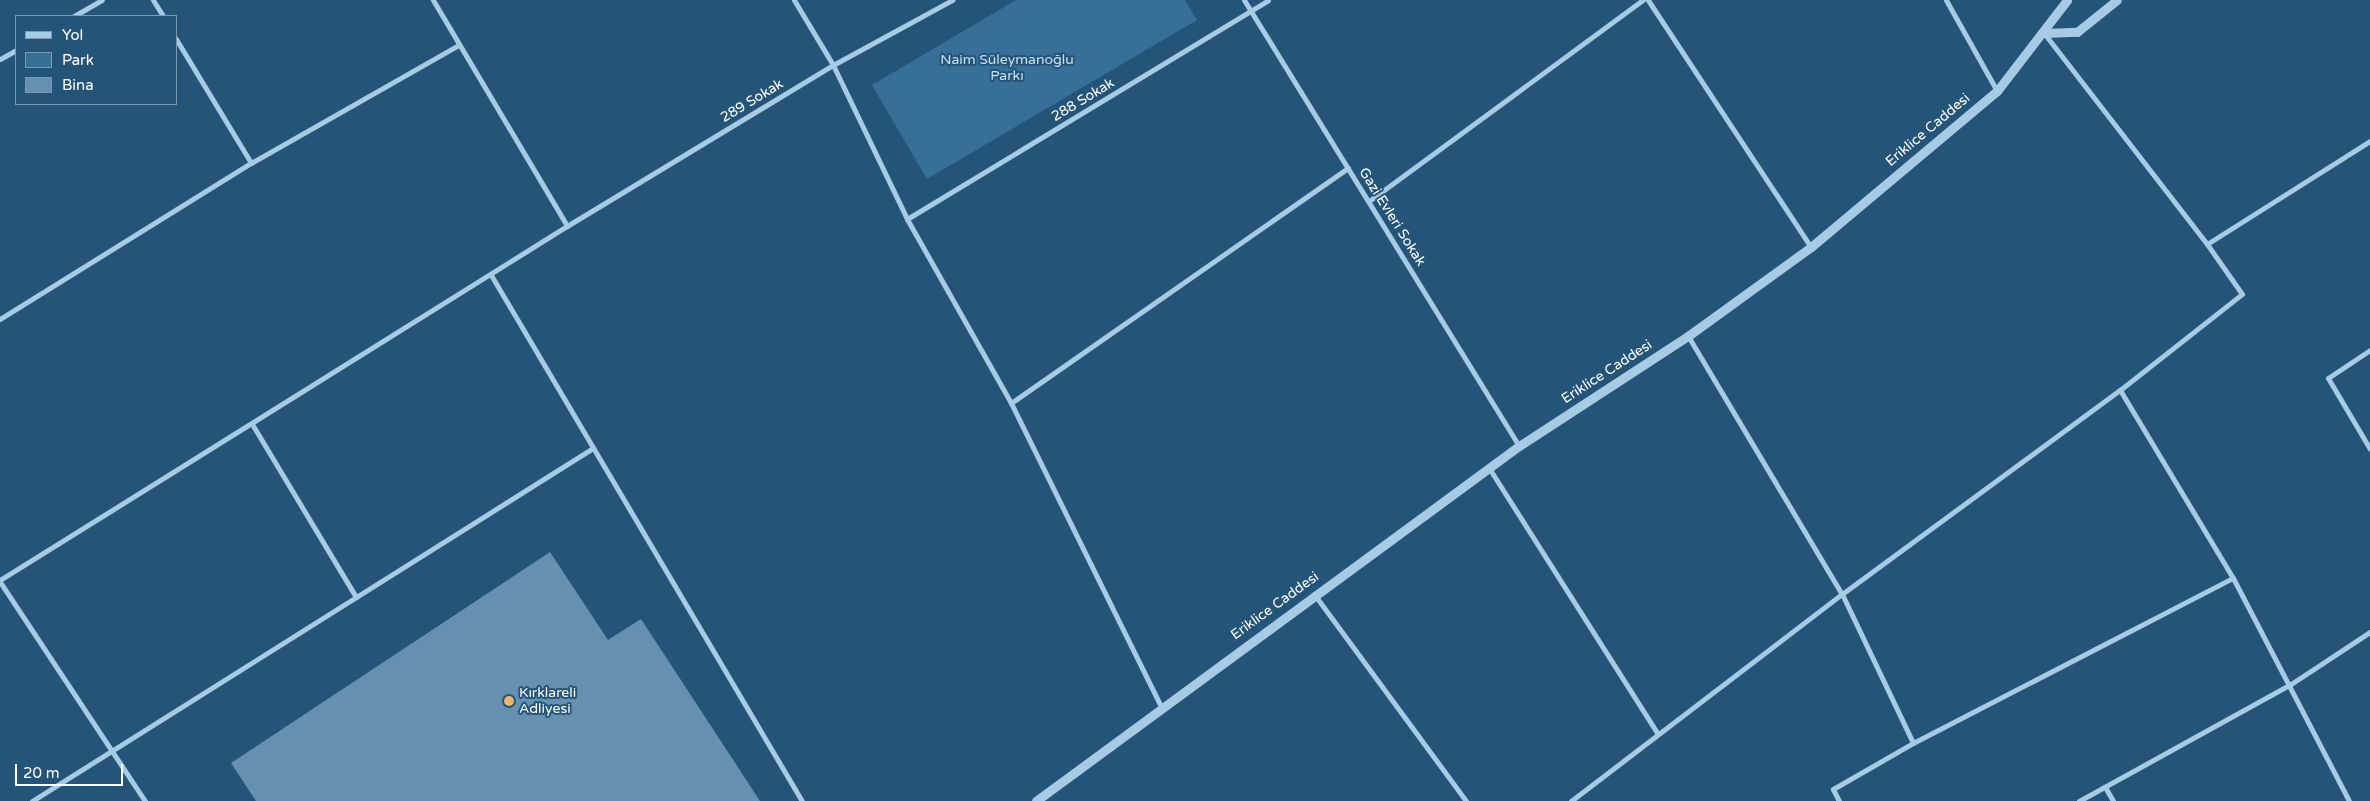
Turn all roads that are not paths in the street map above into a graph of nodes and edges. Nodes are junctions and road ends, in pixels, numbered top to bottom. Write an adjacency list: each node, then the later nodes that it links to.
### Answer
1 (102, 0): 14 (street)
2 (153, 0): 15 (street)
3 (434, 0): 18 (street)
4 (794, 0): 21 (street)
5 (952, 0): 21 (street, 289 Sokak)
6 (1244, 0): 13 (street, Gazi Evleri Sokak)
7 (1268, 0): 13 (street, 288 Sokak)
8 (1643, 0): 26 (street)
9 (1648, 0): 30 (street)
10 (1946, 0): 22 (street)
11 (2066, 0): 16 (street, Eriklice Caddesi)
12 (2117, 0): 16 (street)
13 (1251, 12): 25 (street, Gazi Evleri Sokak); 27 (street, 288 Sokak)
14 (76, 15)
15 (161, 15)
16 (2044, 33): 22 (street, Eriklice Caddesi); 29 (street)
17 (178, 42): 24 (street)
18 (459, 45): 24 (street); 28 (street)
19 (15, 51): 20 (street)
20 (0, 59)
21 (833, 65): 27 (street); 28 (street, 289 Sokak)
22 (1997, 90): 30 (street, Eriklice Caddesi)
23 (2370, 141): 29 (street)
24 (251, 163): 32 (street)
25 (1348, 168): 26 (street, Gazi Evleri Sokak); 36 (street)
26 (1369, 201): 38 (street, Gazi Evleri Sokak)
27 (908, 219): 36 (street)
28 (567, 226): 31 (street, 289 Sokak)
29 (2207, 244): 35 (street)
30 (1811, 247): 33 (street, Eriklice Caddesi)
31 (491, 275): 37 (street, 289 Sokak); 39 (street)
32 (0, 319)
33 (1688, 336): 38 (street, Eriklice Caddesi); 45 (street)
34 (2370, 350): 40 (street)
35 (2120, 390): 42 (street); 45 (street)
36 (1011, 403): 49 (street)
37 (252, 424): 43 (street, 289 Sokak); 46 (street)
38 (1519, 446): 41 (street, Eriklice Caddesi)
39 (593, 448): 46 (street); 56 (street)
40 (2370, 449)
41 (1488, 468): 44 (street, Eriklice Caddesi); 50 (street)
42 (2233, 578): 48 (street); 51 (street)
43 (0, 581): 52 (street)
44 (1314, 594): 49 (street, Eriklice Caddesi); 58 (street)
45 (1842, 594): 50 (street); 51 (street)
46 (356, 597): 52 (street)
47 (2370, 632): 48 (street)
48 (2291, 684): 53 (street); 63 (street)
49 (1160, 707): 57 (street, Eriklice Caddesi)
50 (1658, 734): 59 (street)
51 (1913, 743): 60 (street)
52 (112, 751): 54 (street); 55 (street)
53 (2105, 787): 61 (street); 62 (street)
54 (32, 801)
55 (145, 801)
56 (802, 801)
57 (1036, 801)
58 (1466, 801)
59 (1571, 801)
60 (1839, 801)
61 (2080, 801)
62 (2113, 801)
63 (2349, 801)

